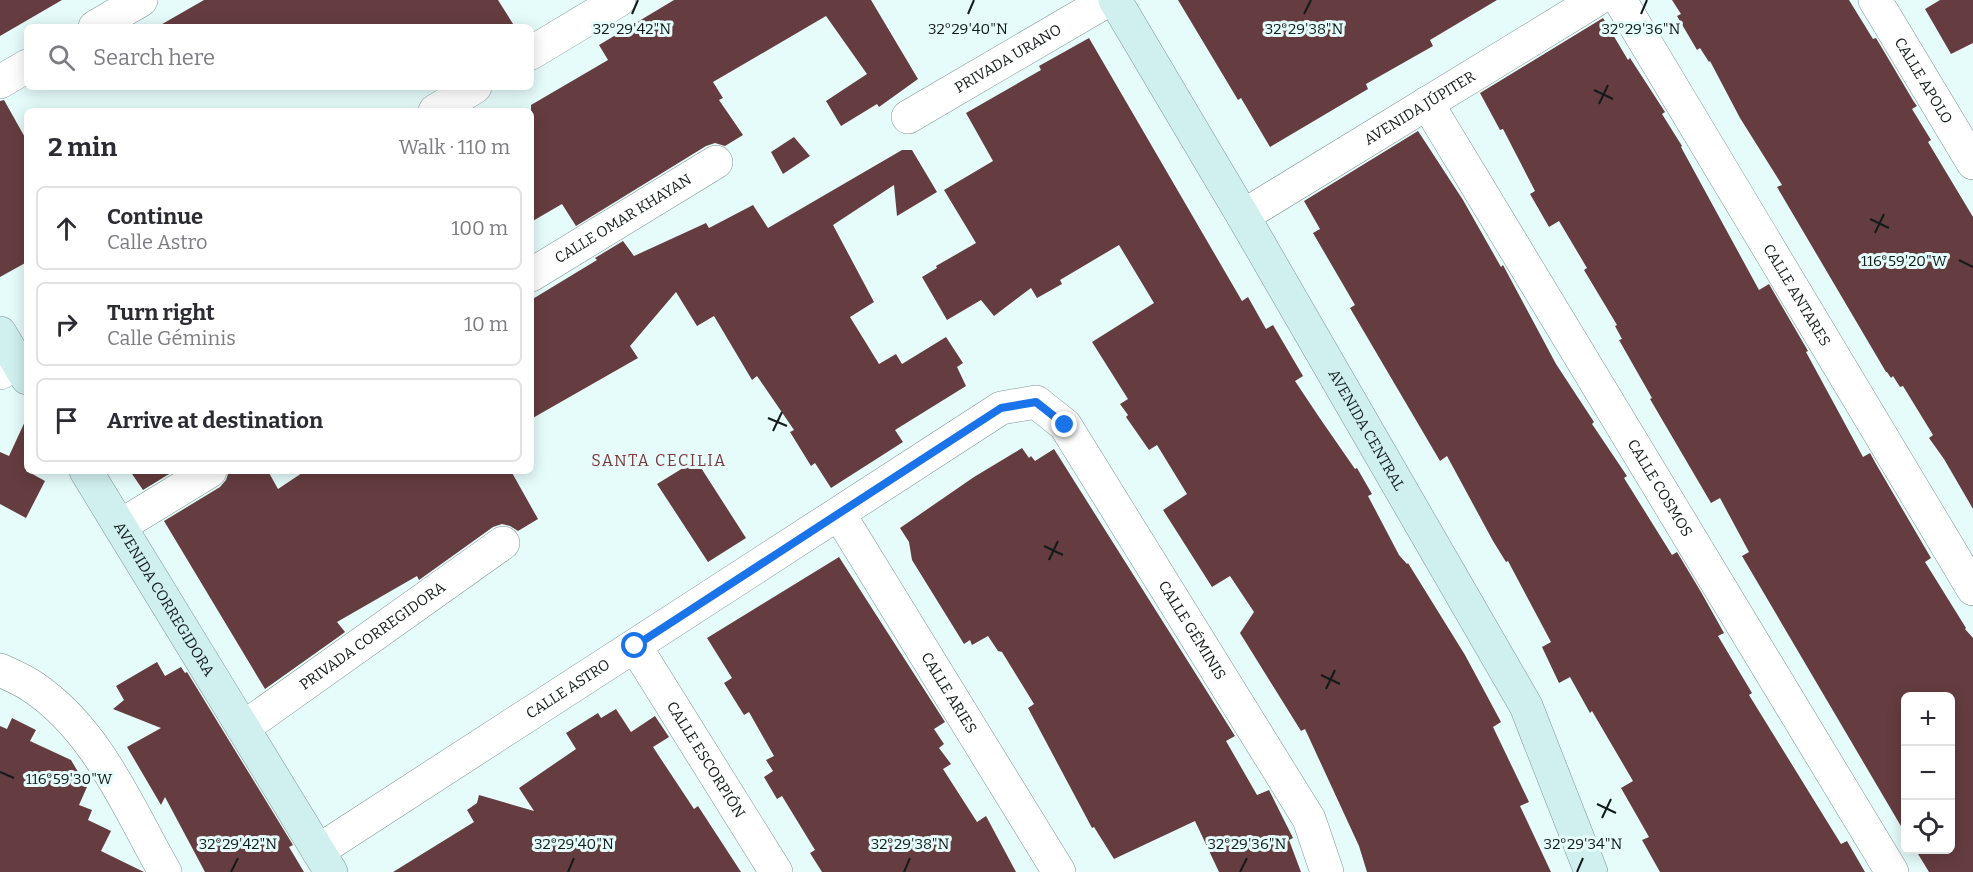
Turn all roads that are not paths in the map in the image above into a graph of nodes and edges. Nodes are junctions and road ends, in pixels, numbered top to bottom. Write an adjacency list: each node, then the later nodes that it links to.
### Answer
1 (141, 0): 8 (street)
2 (619, 0): 9 (street)
3 (1108, 0): 15 (street, PRIVADA URANO)
4 (1114, 0): 18 (street, AVENIDA CENTRAL)
5 (1596, 0): 13 (street, AVENIDA JÚPITER)
6 (1620, 0): 28 (street, CALLE ANTARES)
7 (1875, 0): 17 (street, CALLE APOLO)
8 (100, 24)
9 (534, 51)
10 (24, 68): 11 (street)
11 (0, 82)
12 (470, 90): 14 (street)
13 (1426, 103): 18 (street, AVENIDA JÚPITER); 38 (street, CALLE COSMOS)
14 (440, 108)
15 (908, 117)
16 (716, 162): 19 (street, CALLE OMAR KHAYAN)
17 (1973, 163)
18 (1243, 216): 37 (street, AVENIDA CENTRAL)
19 (534, 273)
20 (0, 333): 21 (street)
21 (18, 368)
22 (1036, 402): 25 (street, CALLE ASTRO); 36 (street, CALLE GÉMINIS)
23 (88, 474): 26 (street, AVENIDA CORREGIDORA)
24 (205, 474): 26 (street)
25 (839, 514): 29 (street, CALLE ASTRO); 35 (street, CALLE ARIES)
26 (120, 526): 31 (street, AVENIDA CORREGIDORA)
27 (503, 543): 31 (street, PRIVADA CORREGIDORA)
28 (1973, 589)
29 (635, 646): 32 (street, CALLE ASTRO); 34 (street, CALLE ESCORPIÓN)
30 (0, 670): 33 (street)
31 (243, 728): 32 (street, AVENIDA CORREGIDORA)
32 (324, 862)
33 (165, 872)
34 (776, 872)
35 (1059, 872)
36 (1327, 872)
37 (1592, 872)
38 (1892, 872)

